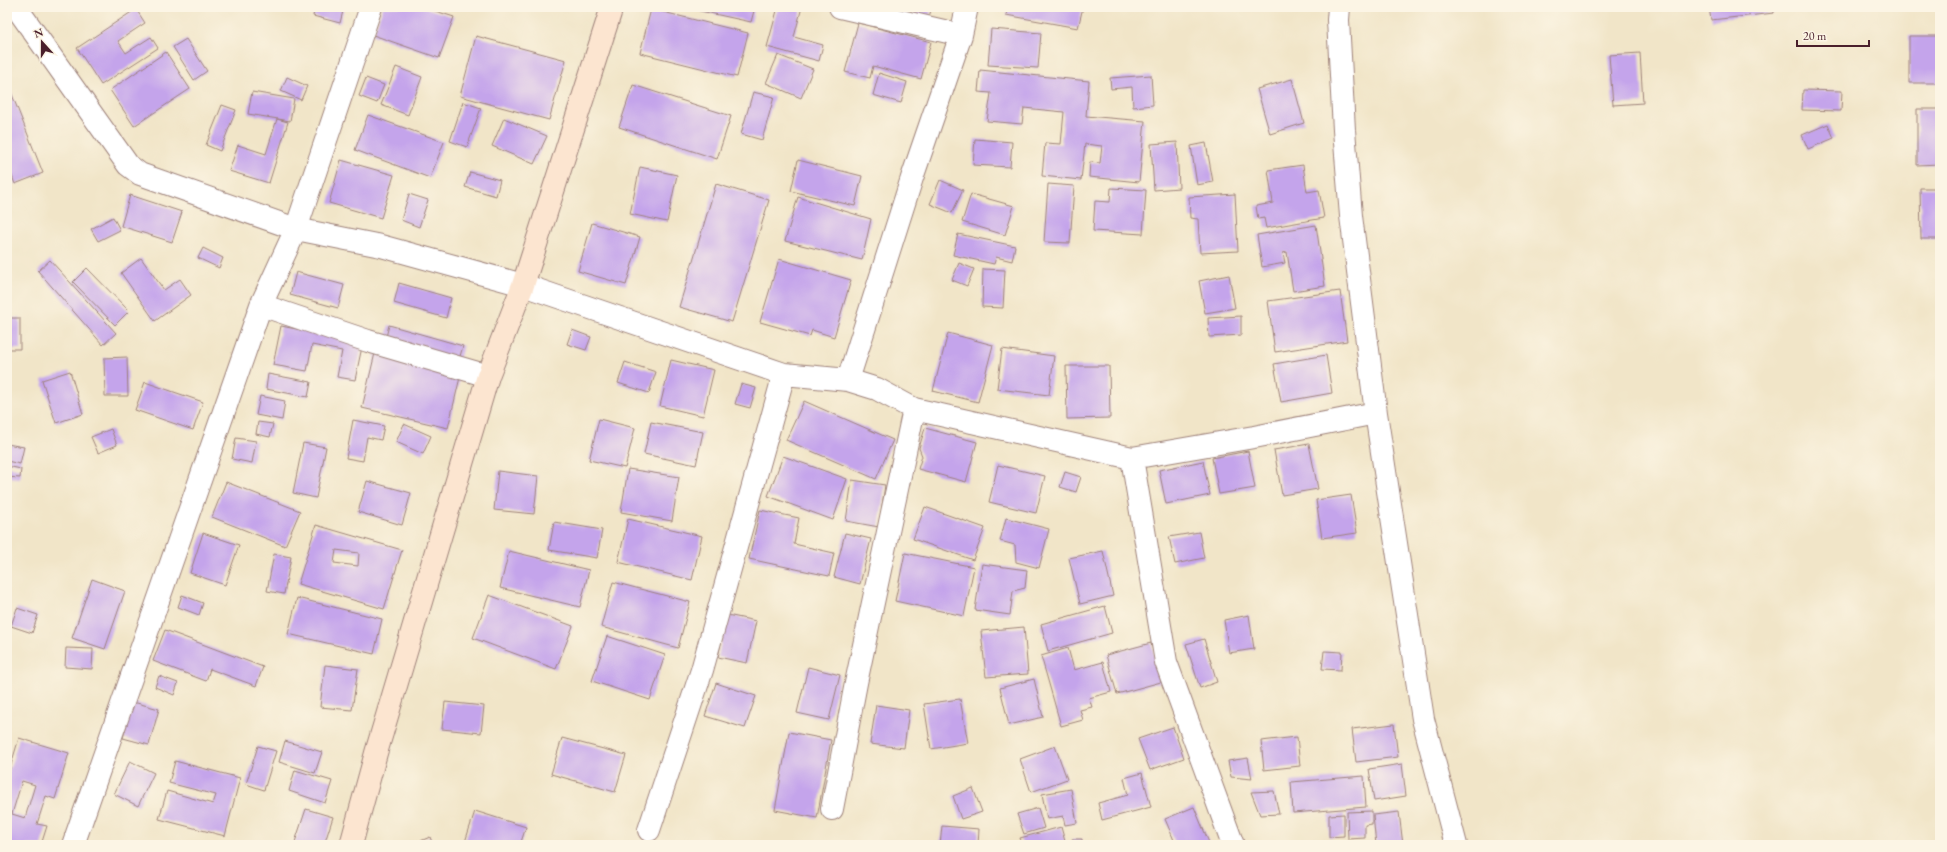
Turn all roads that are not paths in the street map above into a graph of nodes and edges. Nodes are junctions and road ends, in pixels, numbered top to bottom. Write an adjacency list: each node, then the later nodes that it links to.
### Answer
1 (16, 7): 8 (street)
2 (371, 7): 8 (street)
3 (612, 7): 9 (main road)
4 (840, 7): 7 (street)
5 (968, 7): 7 (street)
6 (1340, 7): 15 (street)
7 (961, 35): 13 (street)
8 (296, 229): 9 (street); 10 (street)
9 (523, 285): 11 (street); 12 (main road)
10 (261, 305): 12 (street); 19 (street)
11 (784, 374): 13 (street); 18 (street)
12 (488, 376): 20 (main road)
13 (848, 380): 14 (street)
14 (914, 409): 16 (street); 17 (street)
15 (1376, 413): 16 (street); 22 (street)
16 (1132, 458): 21 (street)
17 (832, 809)
18 (649, 830)
19 (72, 845)
20 (351, 845)
21 (1233, 845)
22 (1456, 845)

